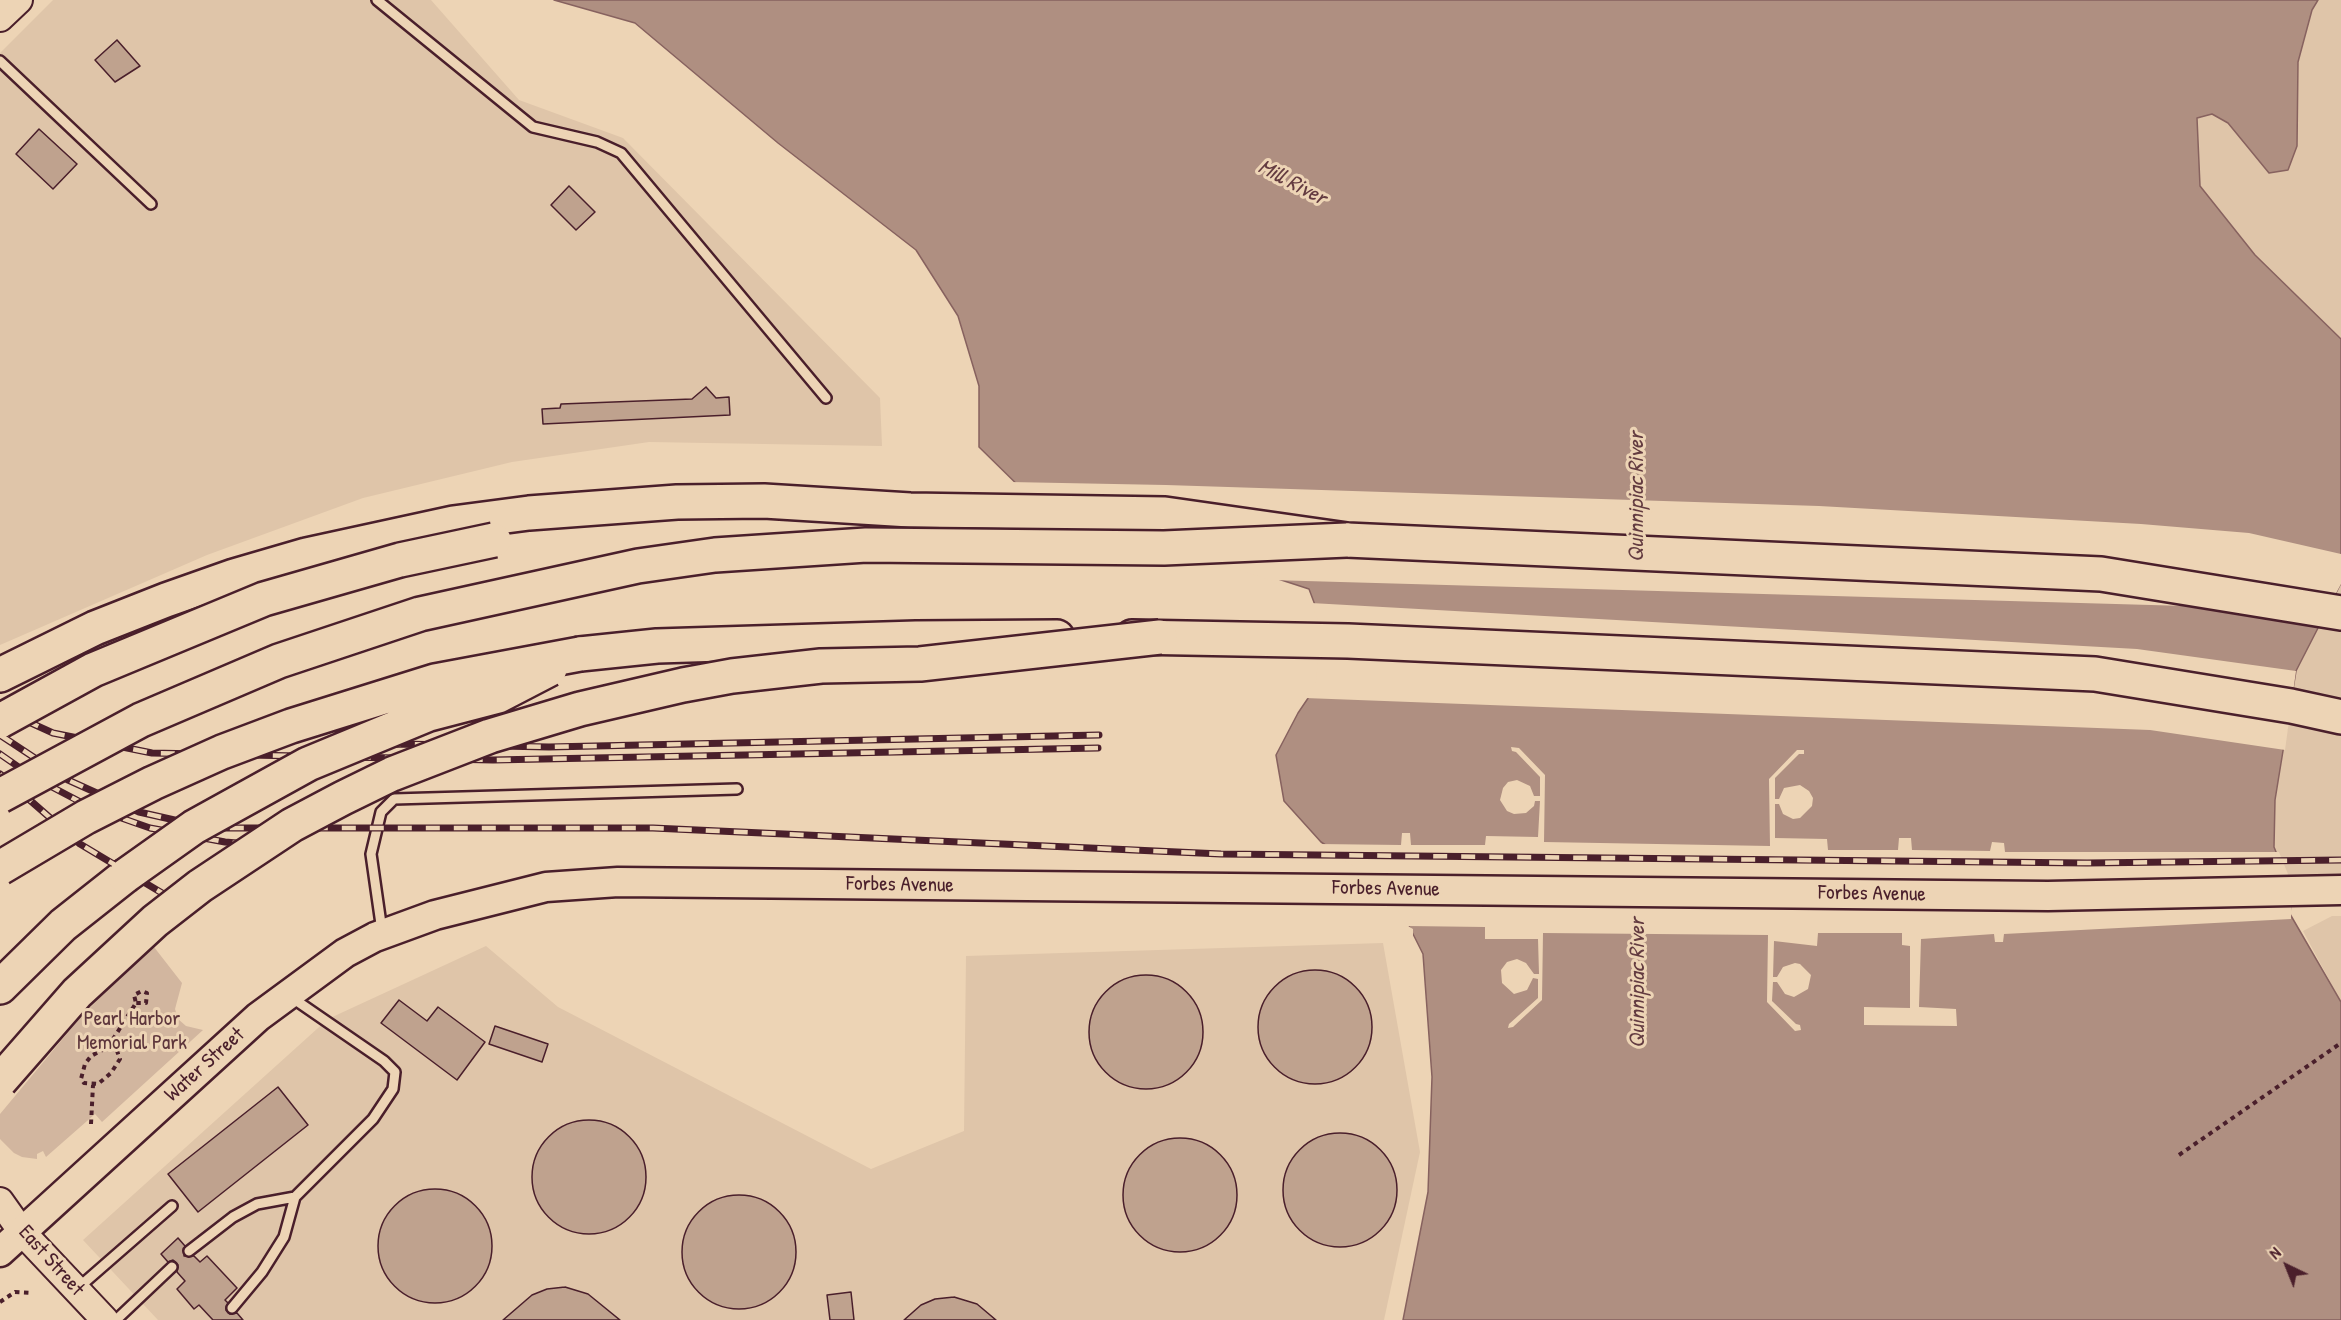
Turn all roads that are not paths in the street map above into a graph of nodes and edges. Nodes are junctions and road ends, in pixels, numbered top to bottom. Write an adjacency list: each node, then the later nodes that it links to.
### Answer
1 (19, 0): 3 (main road)
2 (377, 0): 6 (lane)
3 (0, 18)
4 (0, 61): 5 (lane)
5 (151, 204)
6 (826, 399)
7 (910, 510): 8 (highway, bridge); 12 (highway); 14 (highway, bridge)
8 (1347, 540): 9 (highway); 16 (highway, bridge)
9 (2341, 613)
10 (1160, 637): 11 (highway, bridge); 13 (highway); 23 (highway, bridge)
11 (580, 654): 17 (highway, bridge); 21 (highway, bridge)
12 (0, 675)
13 (2341, 717)
14 (0, 721)
15 (737, 789): 20 (lane)
16 (0, 796)
17 (0, 868)
18 (2341, 890): 19 (main road, Forbes Avenue)
19 (435, 915): 20 (main road, Water Street)
20 (383, 934): 22 (main road, Water Street)
21 (0, 987)
22 (286, 994): 24 (lane); 27 (main road, Water Street)
23 (0, 1081)
24 (295, 1197): 28 (lane); 32 (lane)
25 (0, 1201): 27 (main road, East Street)
26 (172, 1206): 31 (lane)
27 (22, 1232): 29 (main road, Water Street); 31 (main road, East Street)
28 (189, 1251)
29 (0, 1252)
30 (172, 1267): 34 (lane)
31 (76, 1290): 33 (main road, East Street)
32 (232, 1308)
33 (105, 1320)
34 (116, 1320)

